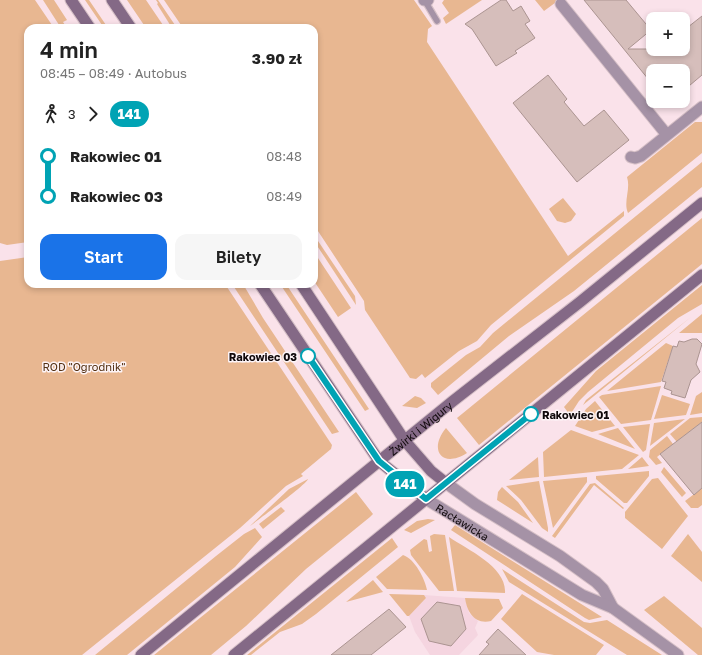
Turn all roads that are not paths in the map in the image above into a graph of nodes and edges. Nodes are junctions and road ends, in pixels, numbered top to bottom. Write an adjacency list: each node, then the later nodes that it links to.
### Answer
1 (72, 0): 6 (main road)
2 (112, 0): 7 (main road)
3 (426, 0): 5 (lane)
4 (559, 2): 9 (street)
5 (438, 21)
6 (87, 24)
7 (128, 24)
8 (702, 107): 9 (street)
9 (668, 135): 10 (street)
10 (631, 157)
11 (702, 203): 15 (main road, Żwirki i Wigury)
12 (702, 275): 17 (main road)
13 (263, 288): 16 (main road, Racławicka)
14 (304, 288): 15 (main road, Racławicka)
15 (405, 441): 16 (main road, Żwirki i Wigury); 17 (main road, Racławicka)
16 (379, 461): 18 (main road, Racławicka); 20 (main road, Żwirki i Wigury)
17 (446, 483): 18 (main road); 19 (street, Racławicka)
18 (426, 499): 19 (street, Racławicka); 21 (main road)
19 (613, 608): 22 (street, Racławicka)
20 (141, 655)
21 (234, 655)
22 (678, 655)

